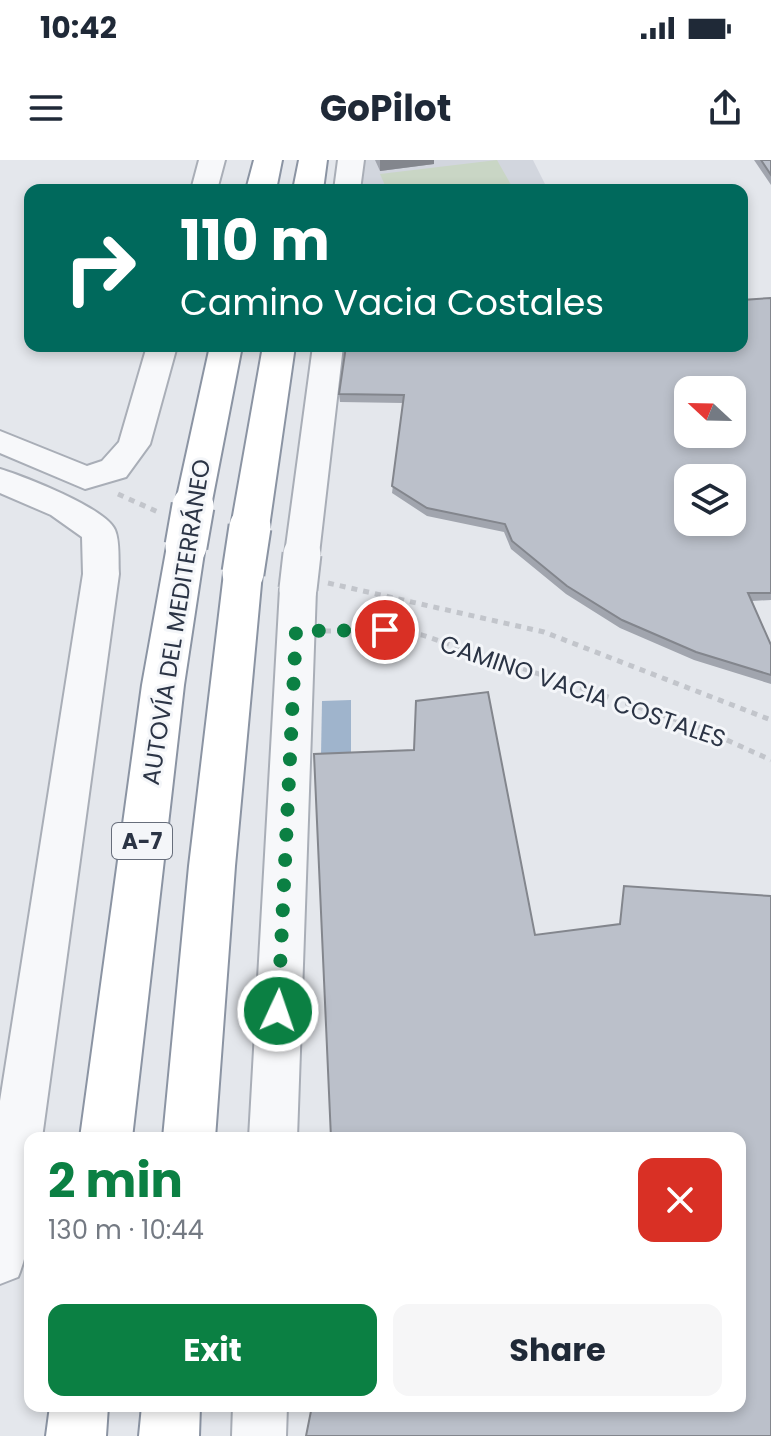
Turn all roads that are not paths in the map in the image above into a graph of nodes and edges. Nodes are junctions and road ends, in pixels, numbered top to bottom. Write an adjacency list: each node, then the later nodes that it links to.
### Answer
1 (212, 160): 6 (street)
2 (245, 160): 7 (highway)
3 (268, 160): 8 (highway)
4 (313, 160): 9 (highway)
5 (351, 160): 10 (street)
6 (206, 184)
7 (245, 184)
8 (262, 184)
9 (309, 184)
10 (348, 184)
11 (160, 352): 15 (street)
12 (224, 352): 17 (highway, AUTOVÍA DEL MEDITERRÁNEO / A-7)
13 (278, 352): 18 (highway, bridge)
14 (327, 352): 19 (street)
15 (0, 441)
16 (0, 480): 20 (street)
17 (107, 1132)
18 (190, 1132)
19 (273, 1132)
20 (0, 1259)
21 (78, 1412): 24 (highway)
22 (171, 1412): 25 (highway)
23 (260, 1412): 26 (street)
24 (76, 1436)
25 (169, 1436)
26 (259, 1436)

